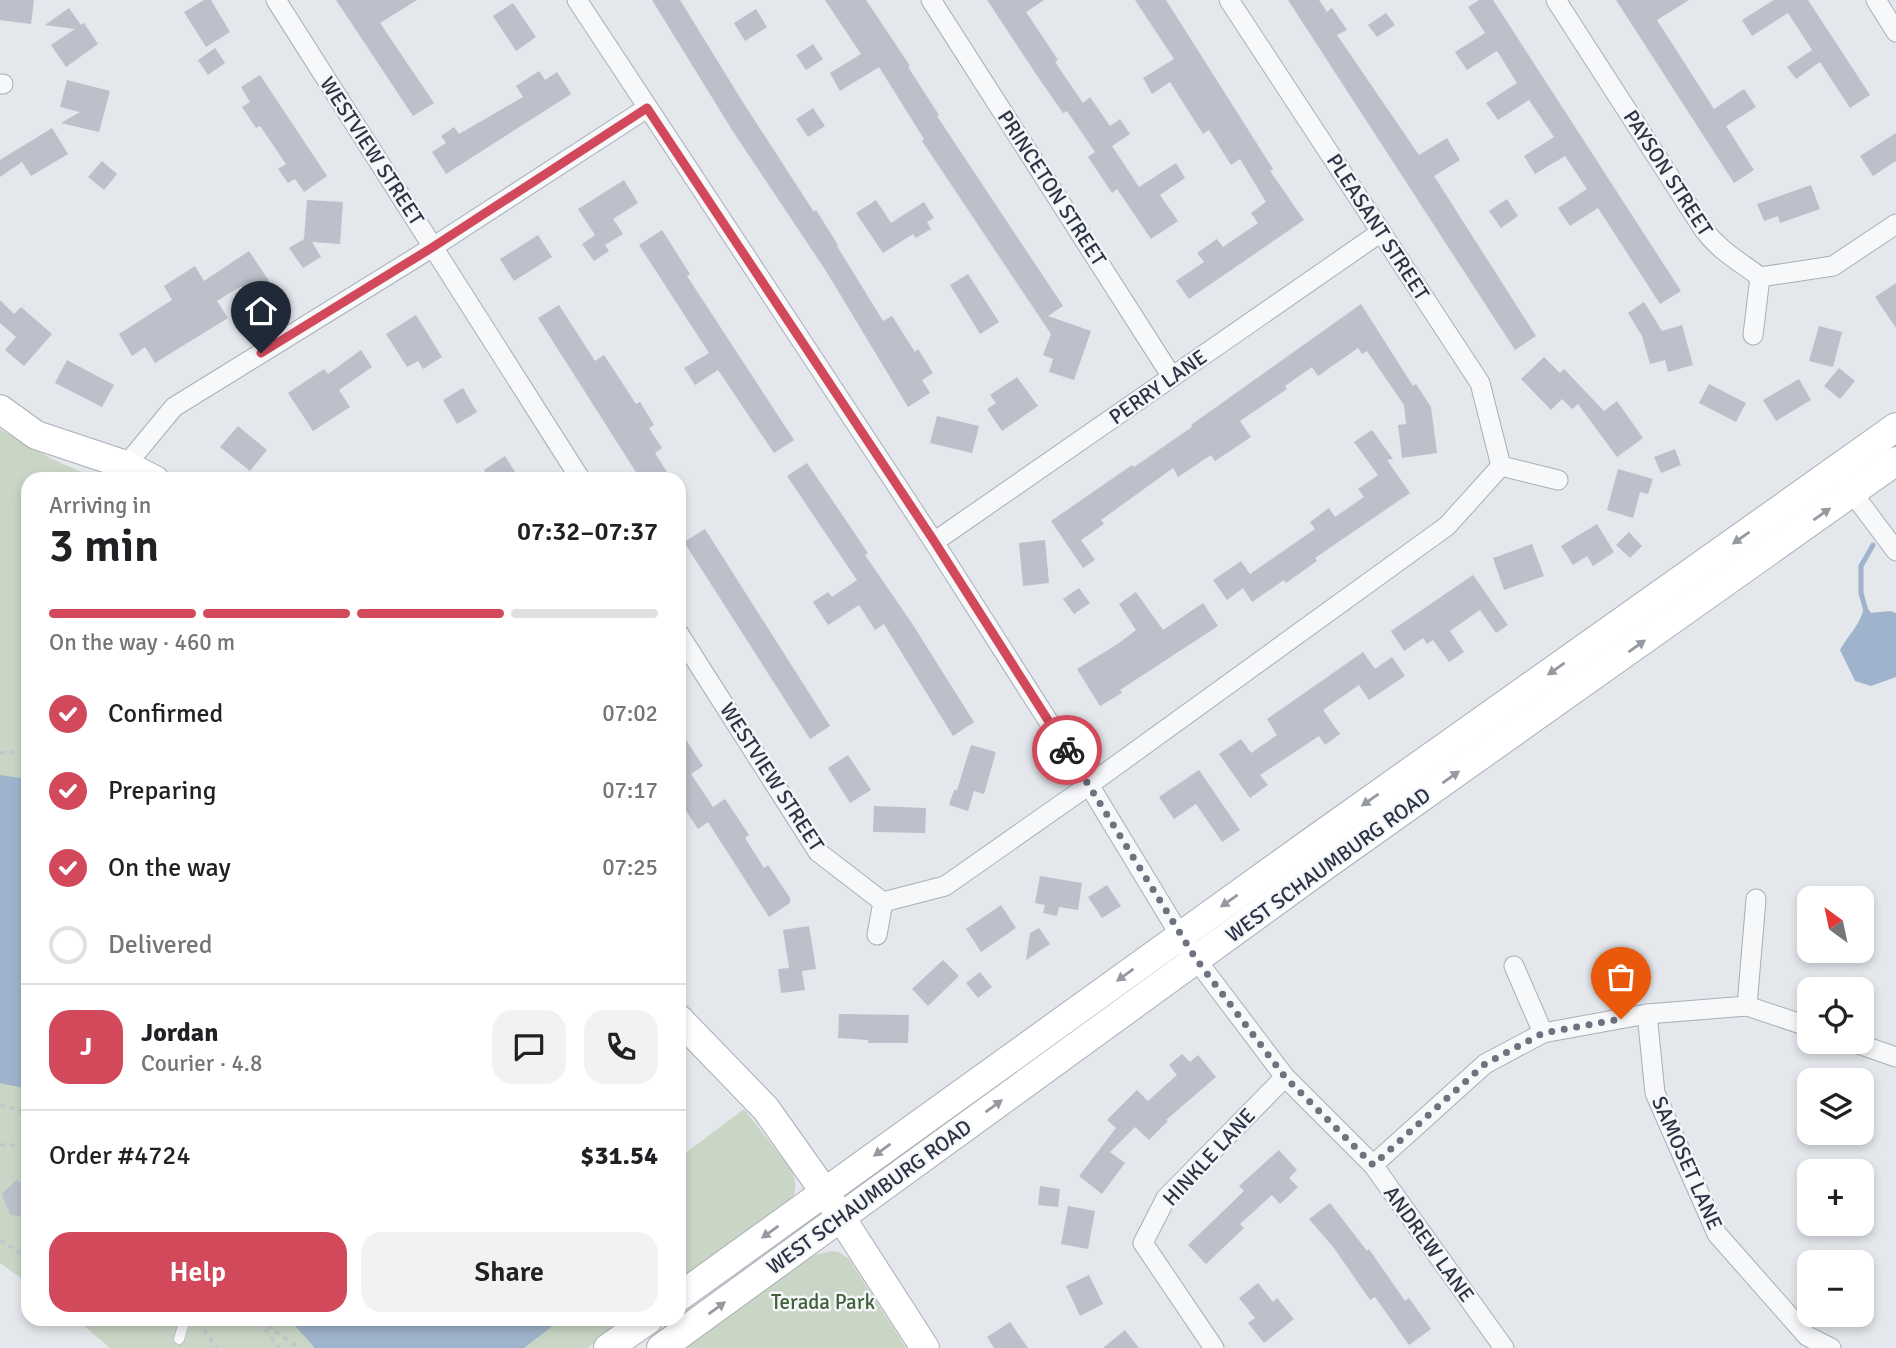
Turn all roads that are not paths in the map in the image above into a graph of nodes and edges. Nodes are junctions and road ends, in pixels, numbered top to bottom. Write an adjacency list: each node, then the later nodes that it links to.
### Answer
1 (276, 0): 11 (street, WESTVIEW STREET)
2 (577, 0): 8 (street, ANDREW LANE)
3 (931, 0): 14 (street, PRINCETON STREET)
4 (1229, 0): 10 (street, PLEASANT STREET)
5 (1556, 0): 12 (street, PAYSON STREET)
6 (1876, 0): 7 (street)
7 (1896, 32)
8 (647, 108): 11 (street); 24 (street, ANDREW LANE)
9 (1896, 224): 12 (street)
10 (1381, 232): 14 (street, PERRY LANE); 19 (street, PLEASANT STREET)
11 (433, 247): 18 (street); 21 (street, WESTVIEW STREET)
12 (1760, 277): 13 (street)
13 (1753, 335)
14 (1172, 377): 24 (street, PERRY LANE)
15 (0, 409): 18 (main road)
16 (1896, 427): 23 (main road, WEST SCHAUMBURG ROAD)
17 (1896, 461): 23 (main road, WEST SCHAUMBURG ROAD)
18 (127, 466): 20 (main road)
19 (1501, 466): 22 (street); 27 (street)
20 (139, 472)
21 (576, 472)
22 (1558, 480)
23 (1845, 482): 25 (street); 31 (main road, WEST SCHAUMBURG ROAD)
24 (934, 541): 27 (street, ANDREW LANE)
25 (1896, 551)
26 (686, 645): 29 (street, WESTVIEW STREET)
27 (1089, 785): 29 (street); 31 (street, ANDREW LANE)
28 (1756, 899): 33 (street)
29 (883, 902): 30 (street)
30 (877, 935)
31 (1189, 948): 40 (street, ANDREW LANE); 42 (main road, WEST SCHAUMBURG ROAD, one-way to 42); 43 (main road, WEST SCHAUMBURG ROAD, one-way to 31)
32 (1514, 967): 37 (street)
33 (1746, 1006): 34 (street); 35 (street)
34 (1647, 1014): 37 (street); 53 (street, SAMOSET LANE)
35 (1797, 1023)
36 (686, 1026): 42 (main road)
37 (1543, 1033): 41 (street)
38 (1874, 1049): 39 (street)
39 (1896, 1057)
40 (1285, 1077): 41 (street, ANDREW LANE); 51 (street, HINKLE LANE)
41 (1373, 1165): 52 (street, ANDREW LANE)
42 (824, 1191): 43 (main road); 44 (main road, WEST SCHAUMBURG ROAD, one-way to 44)
43 (841, 1218): 49 (main road, WEST SCHAUMBURG ROAD, one-way to 43); 50 (main road)
44 (686, 1292)
45 (183, 1326): 47 (lane)
46 (639, 1326): 48 (main road)
47 (179, 1339)
48 (608, 1348)
49 (661, 1348)
50 (925, 1348)
51 (1214, 1348)
52 (1504, 1348)
53 (1831, 1348)

